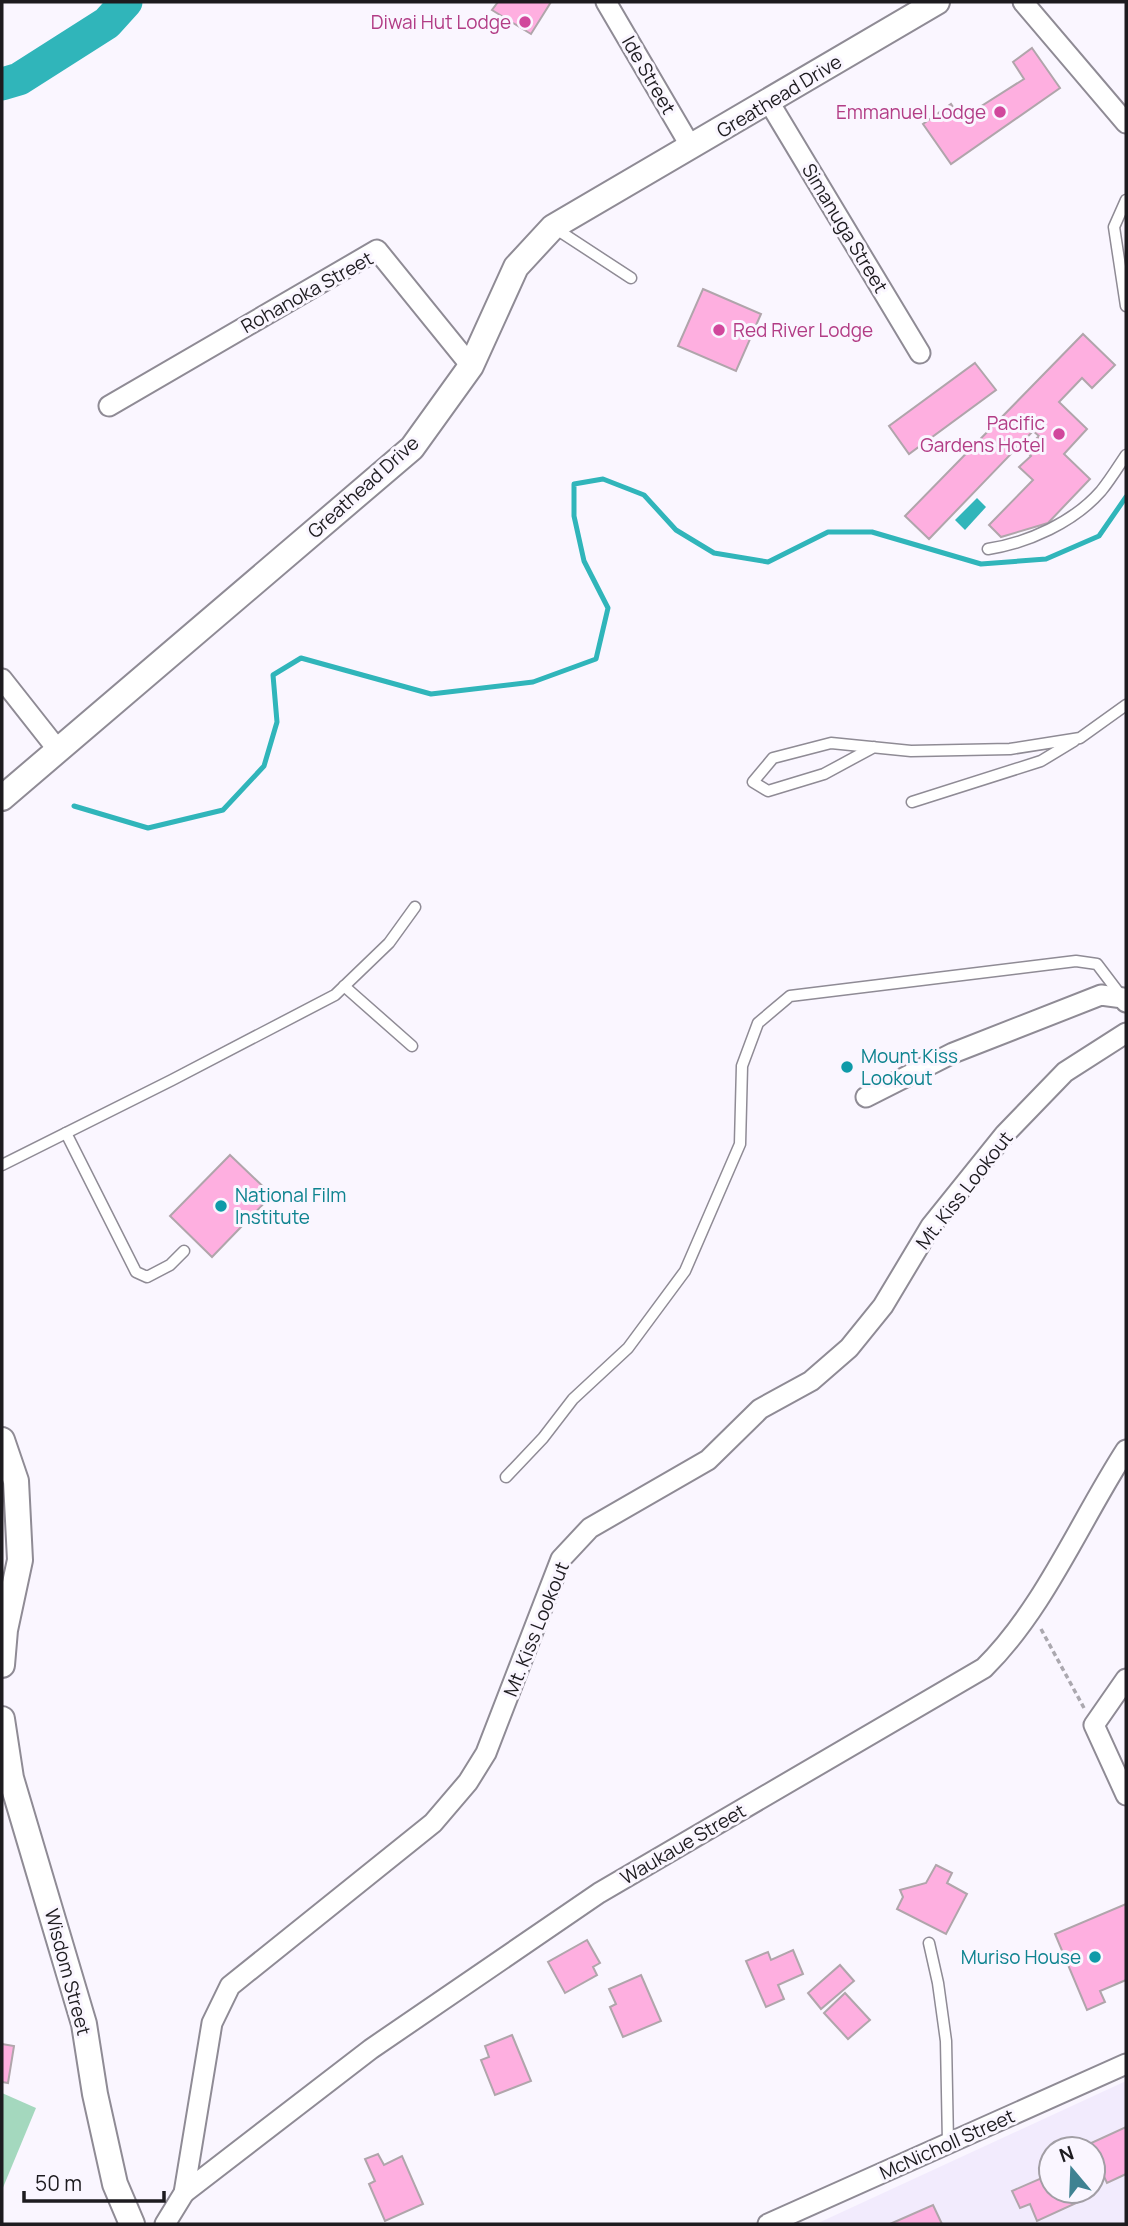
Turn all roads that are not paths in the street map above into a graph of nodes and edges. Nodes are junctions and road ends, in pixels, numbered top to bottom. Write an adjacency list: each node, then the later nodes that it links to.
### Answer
1 (606, 2): 6 (street, Ide Street)
2 (1023, 2): 5 (street)
3 (929, 4): 4 (street, Greathead Drive)
4 (769, 102): 6 (street, Greathead Drive); 11 (street, Simanuga Street)
5 (1126, 123)
6 (691, 147): 8 (street, Greathead Drive)
7 (1126, 200): 10 (lane)
8 (553, 227): 9 (lane); 12 (street, Greathead Drive)
9 (631, 278)
10 (1126, 306)
11 (920, 353)
12 (471, 366): 13 (street, Rohanoka Street); 20 (street, Greathead Drive)
13 (109, 406)
14 (1126, 455): 15 (lane)
15 (988, 549)
16 (2, 679): 20 (street)
17 (1126, 705): 18 (lane)
18 (1080, 738): 19 (lane); 22 (lane)
19 (874, 747): 19 (lane)
20 (58, 750): 21 (street, Greathead Drive)
21 (2, 798)
22 (912, 802)
23 (415, 907): 24 (lane)
24 (344, 986): 27 (lane); 29 (lane)
25 (1124, 1000): 28 (street); 34 (lane)
26 (1126, 1033): 42 (street, Mt. Kiss Lookout)
27 (412, 1046)
28 (866, 1097)
29 (66, 1133): 30 (lane); 31 (lane)
30 (2, 1165)
31 (184, 1251)
32 (2, 1440): 35 (street)
33 (1126, 1450): 42 (street, Waukaue Street)
34 (506, 1477)
35 (2, 1665)
36 (1126, 1679): 38 (street)
37 (2, 1720): 43 (street, Wisdom Street)
38 (1126, 1795)
39 (929, 1943): 41 (lane)
40 (1126, 2064): 41 (street, McNicholl Street)
41 (948, 2144): 45 (street, McNicholl Street)
42 (184, 2193): 44 (street, Mt. Kiss Lookout)
43 (131, 2224)
44 (164, 2224)
45 (768, 2224)

